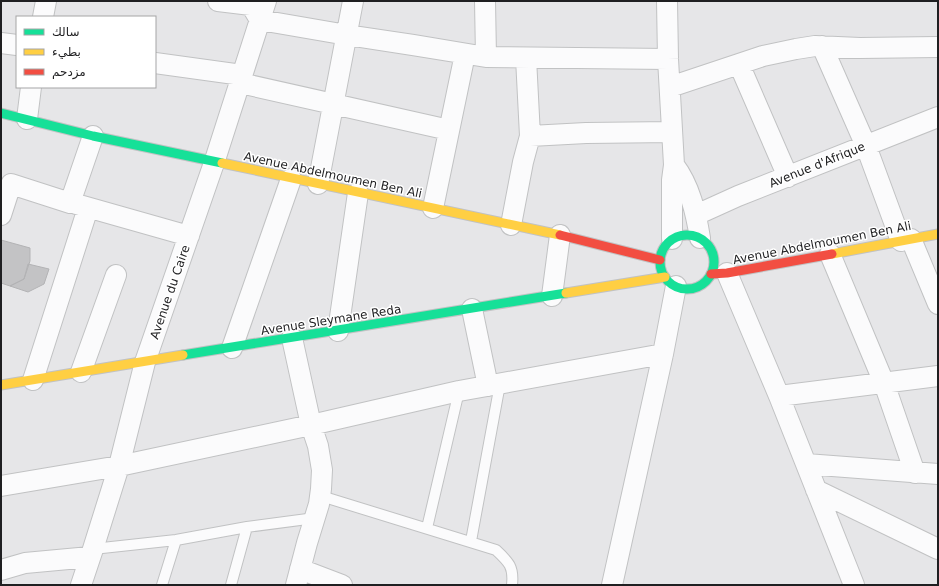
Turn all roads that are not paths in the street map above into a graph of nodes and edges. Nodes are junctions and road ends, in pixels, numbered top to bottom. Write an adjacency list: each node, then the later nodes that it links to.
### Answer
1 (46, 1): 7 (street)
2 (218, 1): 6 (street)
3 (353, 1): 8 (street)
4 (485, 1): 14 (street)
5 (667, 1): 16 (street)
6 (256, 7): 8 (street); 19 (street, Avenue du Caire)
7 (43, 16)
8 (347, 35): 13 (street); 22 (street)
9 (1, 43): 10 (street)
10 (16, 45)
11 (822, 46): 12 (street); 18 (street); 30 (street)
12 (938, 47)
13 (465, 54): 14 (street); 26 (street)
14 (486, 57): 15 (street)
15 (526, 58): 16 (street); 29 (street)
16 (668, 59): 21 (street)
17 (156, 63): 19 (street)
18 (739, 64): 21 (street); 33 (street)
19 (241, 79): 22 (street); 31 (street, Avenue du Caire)
20 (31, 88): 25 (street)
21 (670, 88): 27 (street)
22 (334, 104): 26 (street); 36 (street)
23 (1, 113): 25 (street, Avenue Abdelmoumen Ben Ali)
24 (938, 117): 30 (street, Avenue d'Afrique)
25 (26, 119): 28 (street, Avenue Abdelmoumen Ben Ali)
26 (449, 130): 39 (street)
27 (672, 132): 29 (street); 32 (street)
28 (93, 136): 31 (street, Avenue Abdelmoumen Ben Ali); 38 (street)
29 (530, 136): 42 (street)
30 (866, 146): 33 (street, Avenue d'Afrique); 48 (street)
31 (214, 162): 34 (street, Avenue Abdelmoumen Ben Ali); 45 (street, Avenue du Caire)
32 (674, 164): 41 (street); 47 (street)
33 (788, 177): 41 (street, Avenue d'Afrique)
34 (290, 179): 36 (street, Avenue Abdelmoumen Ben Ali); 59 (street)
35 (6, 181): 38 (street); 40 (street)
36 (318, 184): 37 (street, Avenue Abdelmoumen Ben Ali)
37 (358, 193): 39 (street, Avenue Abdelmoumen Ben Ali); 57 (street)
38 (79, 205): 45 (street); 64 (street)
39 (433, 208): 42 (street, Avenue Abdelmoumen Ben Ali)
40 (1, 215)
41 (696, 215): 46 (street)
42 (511, 225): 44 (street, Avenue Abdelmoumen Ben Ali)
43 (938, 234): 48 (street, Avenue Abdelmoumen Ben Ali)
44 (560, 235): 50 (street, Avenue Abdelmoumen Ben Ali); 54 (street)
45 (189, 236): 61 (street, Avenue du Caire)
46 (700, 238): 47 (street); 51 (street)
47 (672, 239): 50 (street)
48 (906, 240): 49 (street, Avenue Abdelmoumen Ben Ali); 55 (street)
49 (830, 254): 51 (street, Avenue Abdelmoumen Ben Ali); 65 (street)
50 (660, 260): 53 (street)
51 (719, 273): 53 (street); 69 (street)
52 (116, 275): 62 (street)
53 (671, 282): 54 (street, Avenue Sleymane Reda); 60 (street)
54 (552, 296): 56 (street, Avenue Sleymane Reda)
55 (938, 304)
56 (472, 309): 57 (street, Avenue Sleymane Reda); 67 (street)
57 (338, 330): 58 (street, Avenue Sleymane Reda)
58 (292, 338): 59 (street, Avenue Sleymane Reda); 70 (street)
59 (232, 348): 61 (street, Avenue Sleymane Reda)
60 (663, 354): 67 (street); 92 (street)
61 (146, 362): 62 (street, Avenue Sleymane Reda); 72 (street, Avenue du Caire)
62 (81, 372): 64 (street, Avenue Sleymane Reda)
63 (938, 376): 65 (street)
64 (33, 380): 66 (street, Avenue Sleymane Reda)
65 (884, 383): 69 (street); 73 (street)
66 (1, 385)
67 (494, 385): 68 (street); 82 (lane)
68 (459, 391): 70 (street); 80 (lane)
69 (779, 396): 71 (street)
70 (311, 425): 72 (street); 77 (street)
71 (806, 464): 73 (street); 76 (street)
72 (119, 466): 75 (street); 84 (street, Avenue du Caire)
73 (915, 473): 74 (street)
74 (938, 474)
75 (1, 486)
76 (816, 490): 83 (street); 93 (street)
77 (320, 496): 78 (street); 80 (lane)
78 (315, 518): 79 (lane); 86 (street)
79 (247, 527): 81 (lane); 89 (lane)
80 (427, 528): 82 (lane)
81 (176, 540): 84 (lane); 88 (lane)
82 (470, 542): 91 (lane)
83 (938, 550)
84 (92, 553): 85 (street); 87 (street, Avenue du Caire)
85 (2, 573)
86 (298, 577): 90 (street)
87 (81, 585)
88 (162, 585)
89 (231, 585)
90 (342, 585)
91 (512, 585)
92 (612, 585)
93 (854, 585)

